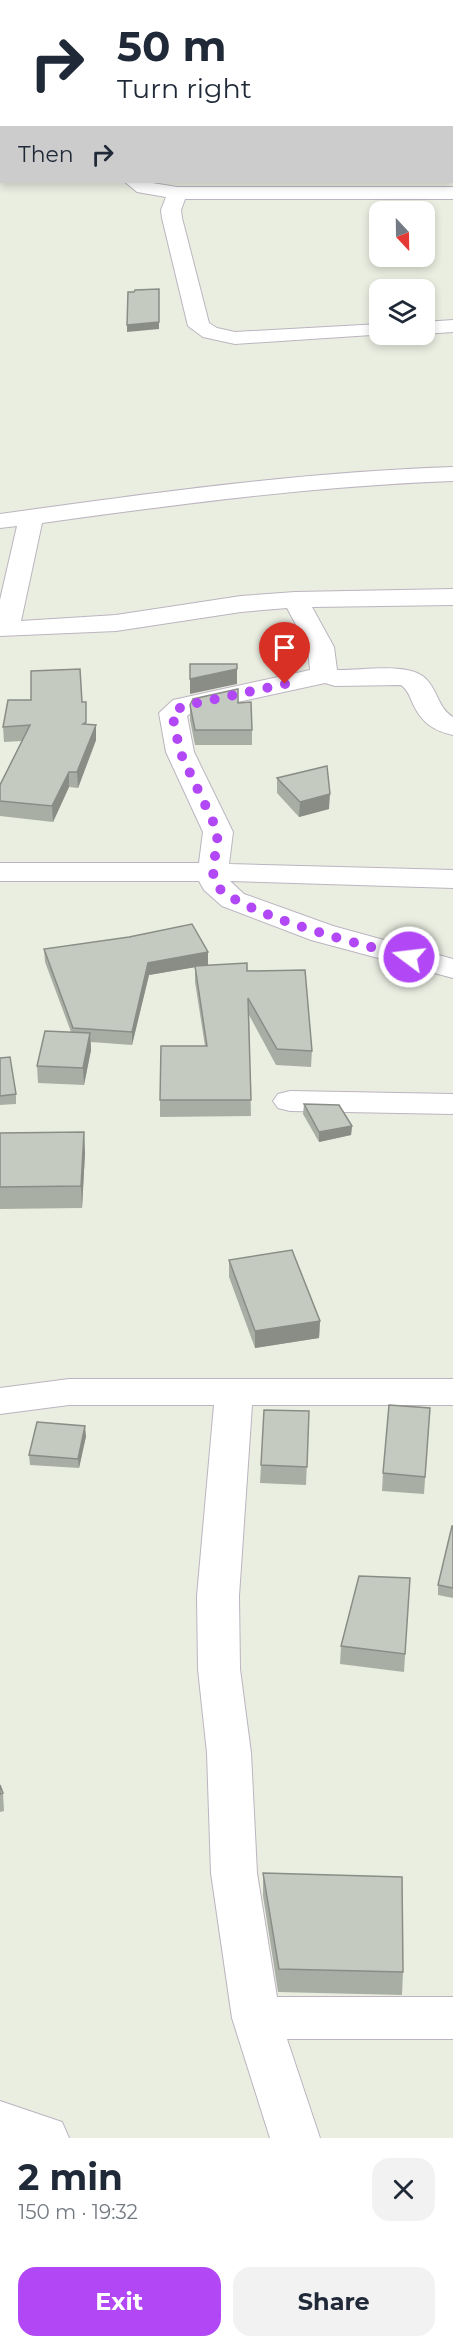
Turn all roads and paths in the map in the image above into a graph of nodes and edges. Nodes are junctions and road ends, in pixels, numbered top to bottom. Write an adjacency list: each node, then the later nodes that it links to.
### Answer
1 (136, 183): 2 (street)
2 (177, 193): 3 (street); 6 (street)
3 (453, 193)
4 (453, 326): 5 (street)
5 (435, 327)
6 (369, 331)
7 (453, 474): 8 (street)
8 (31, 518): 9 (street); 11 (street)
9 (0, 522)
10 (453, 597): 11 (street)
11 (295, 600): 12 (street)
12 (326, 675): 13 (street); 15 (street)
13 (447, 720)
14 (0, 872): 15 (street)
15 (213, 872): 16 (street); 17 (street)
16 (453, 879)
17 (453, 969)
18 (290, 1101): 19 (street)
19 (453, 1104)
20 (453, 1392): 21 (street)
21 (234, 1393): 22 (street); 23 (street)
22 (0, 1401)
23 (256, 2018): 24 (street); 27 (street)
24 (453, 2018)
25 (0, 2124): 26 (street)
26 (44, 2138)
27 (295, 2138)

